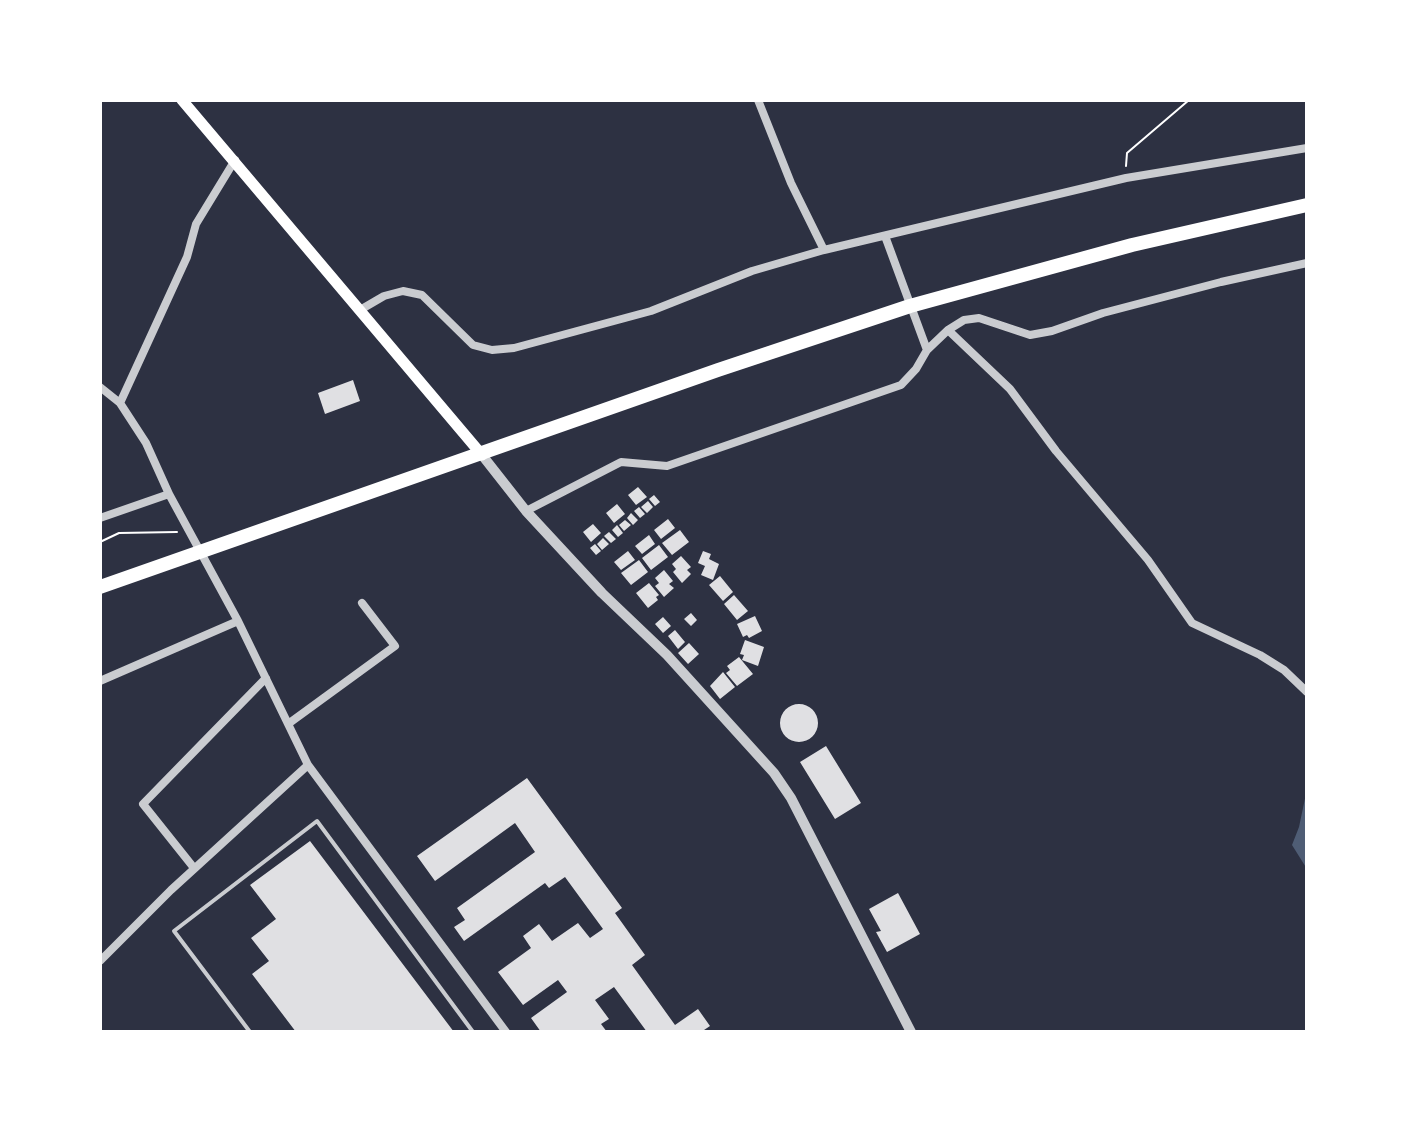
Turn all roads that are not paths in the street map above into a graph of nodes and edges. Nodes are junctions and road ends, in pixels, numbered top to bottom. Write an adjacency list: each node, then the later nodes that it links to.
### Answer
1 (182, 100): 4 (main road)
2 (758, 100): 7 (street)
3 (1307, 148): 6 (street)
4 (235, 160): 10 (main road); 14 (street)
5 (1307, 205): 9 (highway)
6 (885, 236): 7 (street); 9 (street)
7 (824, 250): 10 (street)
8 (1307, 263): 11 (street)
9 (910, 306): 12 (street); 15 (highway)
10 (360, 310): 15 (main road)
11 (948, 330): 12 (street); 25 (street)
12 (927, 350): 17 (street)
13 (100, 387): 14 (street)
14 (120, 403): 16 (street)
15 (482, 455): 17 (street); 19 (highway)
16 (169, 494): 18 (street); 19 (street)
17 (526, 511): 33 (street)
18 (100, 518)
19 (200, 551): 20 (highway); 22 (street)
20 (100, 587)
21 (362, 603): 26 (street)
22 (238, 621): 23 (street); 24 (street)
23 (266, 678): 26 (street); 28 (street)
24 (100, 681)
25 (1307, 692)
26 (288, 724): 27 (street)
27 (308, 765): 28 (street); 32 (street)
28 (194, 868): 29 (street)
29 (100, 961)
30 (250, 1032): 31 (lane)
31 (473, 1032)
32 (506, 1032)
33 (911, 1032)

